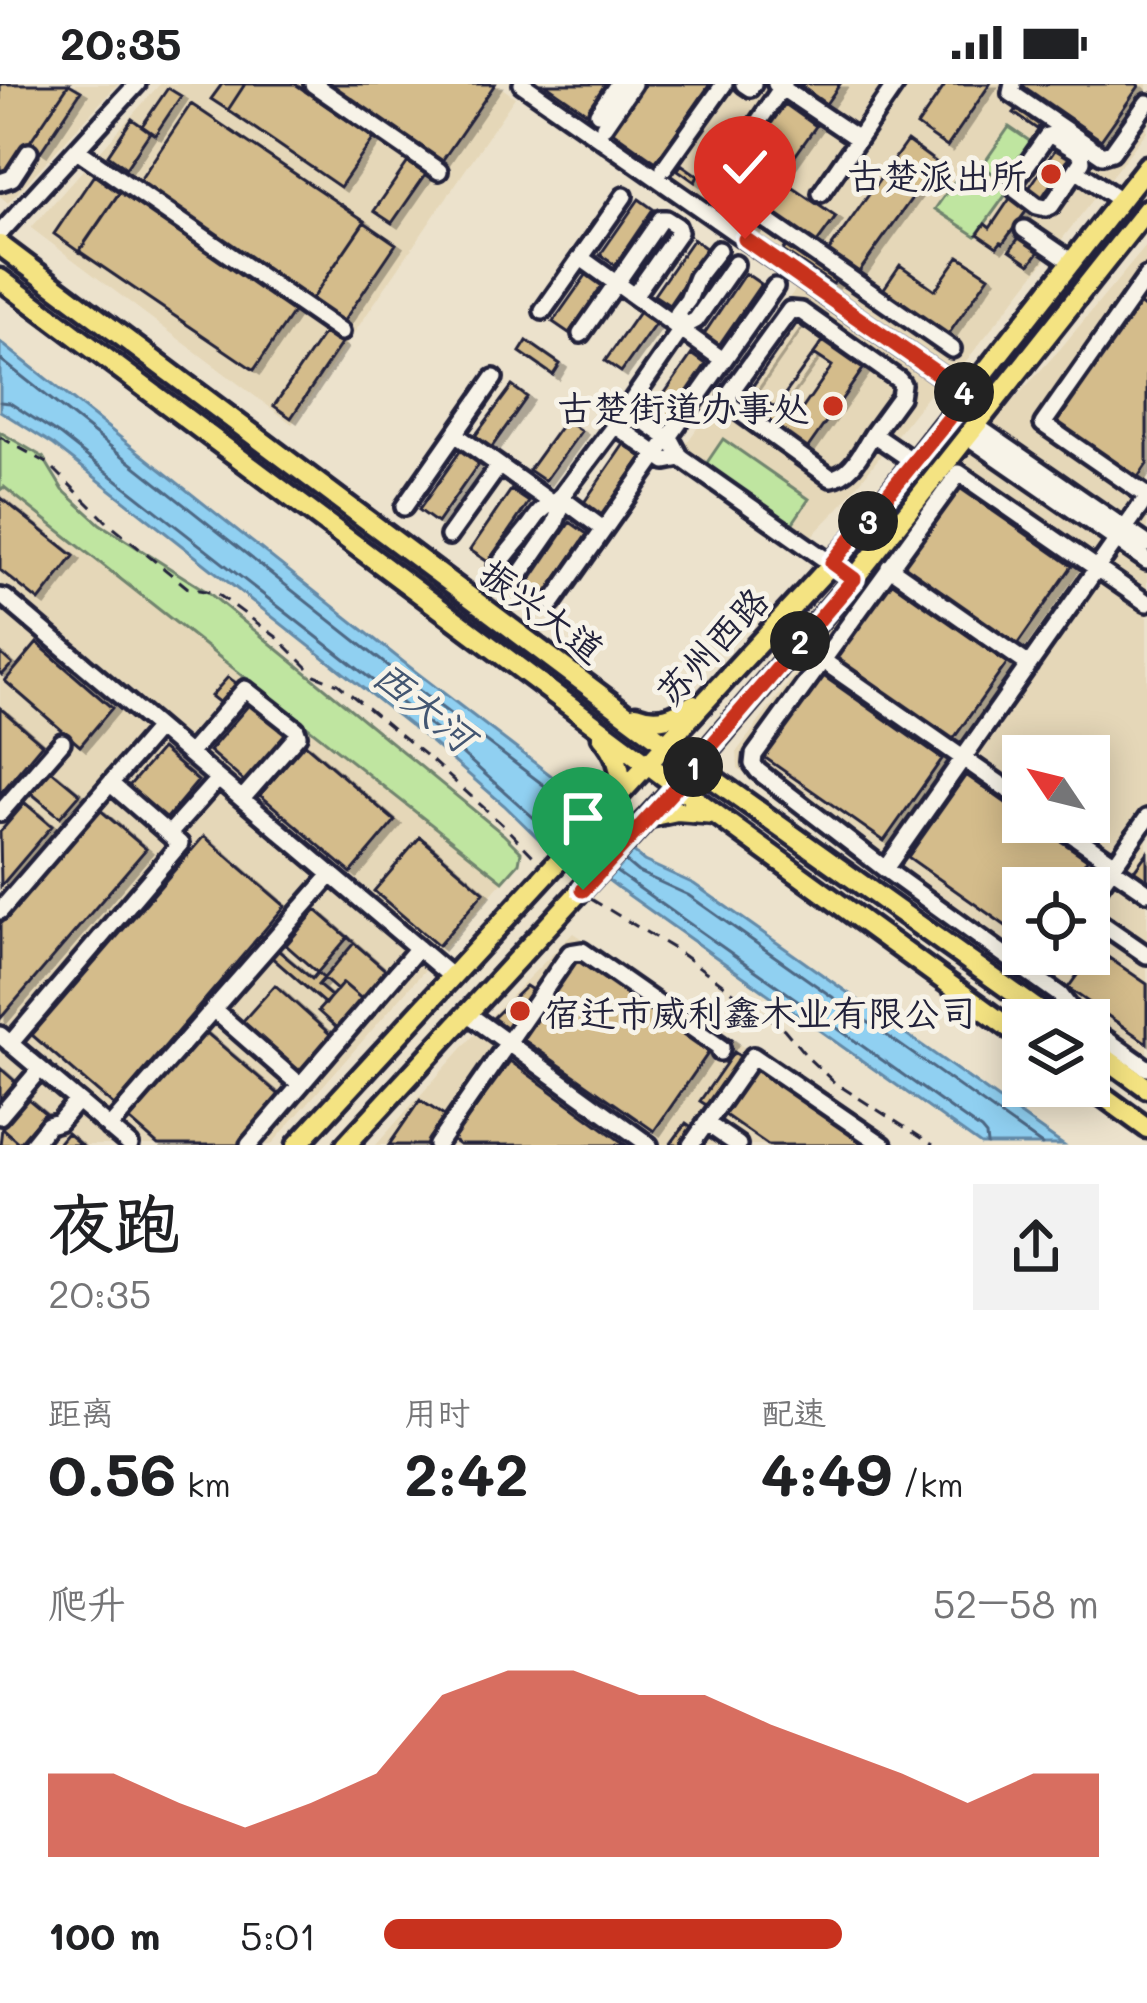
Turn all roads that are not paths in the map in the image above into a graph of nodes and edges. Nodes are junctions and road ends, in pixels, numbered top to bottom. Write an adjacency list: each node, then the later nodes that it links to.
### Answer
1 (137, 84): 13 (street)
2 (314, 84): 19 (street)
3 (522, 84): 47 (street)
4 (618, 84): 5 (street)
5 (633, 84)
6 (724, 84): 17 (street)
7 (896, 84): 12 (street)
8 (1013, 84): 11 (street)
9 (781, 85): 12 (street); 44 (street)
10 (1147, 103): 11 (street)
11 (1141, 122)
12 (858, 140): 21 (street)
13 (77, 150): 26 (street); 42 (street)
14 (29, 152): 20 (street)
15 (1147, 152): 23 (street)
16 (1147, 166): 23 (main road, 苏州西路)
17 (664, 168)
18 (1076, 170): 18 (street); 23 (street)
19 (439, 171)
20 (0, 182)
21 (820, 193)
22 (624, 196): 30 (street)
23 (1117, 198): 29 (street); 37 (main road, 苏州西路)
24 (1147, 209): 50 (main road, 苏州西路)
25 (1024, 229): 29 (street)
26 (0, 233)
27 (0, 244): 38 (main road, 振兴大道)
28 (718, 250): 41 (street)
29 (1065, 257): 37 (street)
30 (580, 258): 34 (street); 39 (street)
31 (735, 264): 41 (street)
32 (0, 279): 40 (main road, 振兴大道)
33 (1146, 281): 58 (street)
34 (616, 283): 36 (street); 36 (street); 43 (street)
35 (775, 287): 45 (street)
36 (634, 296): 41 (street)
37 (1040, 302): 47 (main road, 苏州西路)
38 (79, 304): 40 (street); 77 (main road, 振兴大道)
39 (543, 311)
40 (62, 326): 79 (main road, 振兴大道)
41 (682, 328): 45 (street); 48 (street)
42 (341, 332)
43 (580, 334)
44 (952, 349)
45 (723, 360): 53 (street)
46 (494, 378): 51 (street)
47 (968, 395): 56 (main road, 苏州西路)
48 (627, 409): 49 (street); 53 (street)
49 (615, 425): 54 (street); 59 (street)
50 (971, 430): 62 (street); 70 (main road, 苏州西路)
51 (455, 434): 57 (street); 60 (street)
52 (873, 434): 52 (street); 56 (street)
53 (668, 438): 54 (street); 55 (street)
54 (656, 455): 55 (street); 61 (street)
55 (680, 458): 66 (street)
56 (914, 462): 66 (main road, 苏州西路)
57 (499, 466): 59 (street); 63 (street)
58 (1147, 496): 62 (street)
59 (557, 501): 61 (street); 67 (street); 71 (street)
60 (404, 507)
61 (603, 529): 73 (street)
62 (1121, 534): 64 (street); 65 (street); 69 (street)
63 (449, 536)
64 (1147, 544)
65 (1147, 561)
66 (832, 563): 70 (street); 78 (main road, 苏州西路)
67 (496, 567)
68 (889, 567): 69 (street); 75 (street); 76 (street)
69 (1096, 568): 74 (street); 76 (street)
70 (854, 579): 84 (main road, 苏州西路)
71 (516, 580)
72 (0, 598): 83 (street)
73 (552, 603)
74 (1147, 603)
75 (822, 660): 88 (street); 107 (street)
76 (1029, 665): 88 (street)
77 (572, 673): 79 (street); 80 (main road, 振兴大道)
78 (713, 692): 80 (main road); 81 (main road, 苏州西路)
79 (556, 694): 82 (main road, 振兴大道)
80 (610, 701): 86 (main road, 振兴大道)
81 (696, 710): 84 (main road); 86 (main road, 苏州西路)
82 (583, 715): 89 (main road, 振兴大道); 96 (main road)
83 (158, 728): 87 (street); 92 (street)
84 (720, 734): 90 (main road, 苏州西路); 95 (main road)
85 (62, 742): 98 (street)
86 (665, 743): 89 (main road, 苏州西路); 90 (main road, 振兴大道)
87 (189, 754): 91 (street); 97 (street)
88 (963, 759): 94 (street); 107 (street)
89 (647, 763): 93 (main road, 振兴大道); 96 (main road, 苏州西路)
90 (694, 765): 93 (main road, 苏州西路); 95 (main road, 振兴大道)
91 (218, 779): 97 (street); 103 (street)
92 (111, 784): 103 (street); 111 (street)
93 (677, 786): 99 (main road, 振兴大道); 101 (main road, 苏州西路)
94 (1002, 786)
95 (727, 788): 102 (main road, 振兴大道)
96 (618, 796): 116 (main road, 苏州西路)
97 (242, 799): 109 (street)
98 (0, 813)
99 (718, 815): 101 (main road); 105 (main road, 振兴大道)
100 (1147, 818): 106 (street)
101 (645, 822): 121 (main road, 苏州西路)
102 (782, 827): 105 (street); 118 (main road, 振兴大道)
103 (169, 835): 123 (street)
104 (1083, 843): 106 (street)
105 (765, 849): 122 (main road, 振兴大道)
106 (1114, 866): 108 (street); 110 (street)
107 (885, 869): 117 (street)
108 (1110, 872)
109 (331, 874): 113 (street); 120 (street)
110 (1147, 892)
111 (0, 911)
112 (1110, 929): 114 (street)
113 (418, 948): 116 (street); 130 (street)
114 (1147, 955)
115 (1038, 975): 117 (street)
116 (452, 977): 140 (main road, 苏州西路)
117 (1036, 978): 119 (street)
118 (1023, 999)
119 (1064, 999)
120 (213, 1009): 130 (street); 137 (street)
121 (468, 1014): 124 (street); 141 (main road, 苏州西路)
122 (1002, 1023)
123 (5, 1039): 129 (street)
124 (507, 1042): 126 (street); 142 (street); 143 (street)
125 (1110, 1042): 128 (street)
126 (720, 1052)
127 (1110, 1061): 131 (main road)
128 (1147, 1068)
129 (40, 1070): 132 (street); 134 (street)
130 (301, 1085): 139 (street)
131 (1147, 1088)
132 (77, 1101): 137 (street); 138 (street)
133 (1110, 1101): 136 (main road)
134 (0, 1116)
135 (706, 1123): 144 (street); 145 (street); 146 (street)
136 (1147, 1128)
137 (117, 1138)
138 (32, 1145)
139 (249, 1145)
140 (297, 1145)
141 (346, 1145)
142 (436, 1145)
143 (649, 1145)
144 (691, 1145)
145 (738, 1145)
146 (883, 1145)

